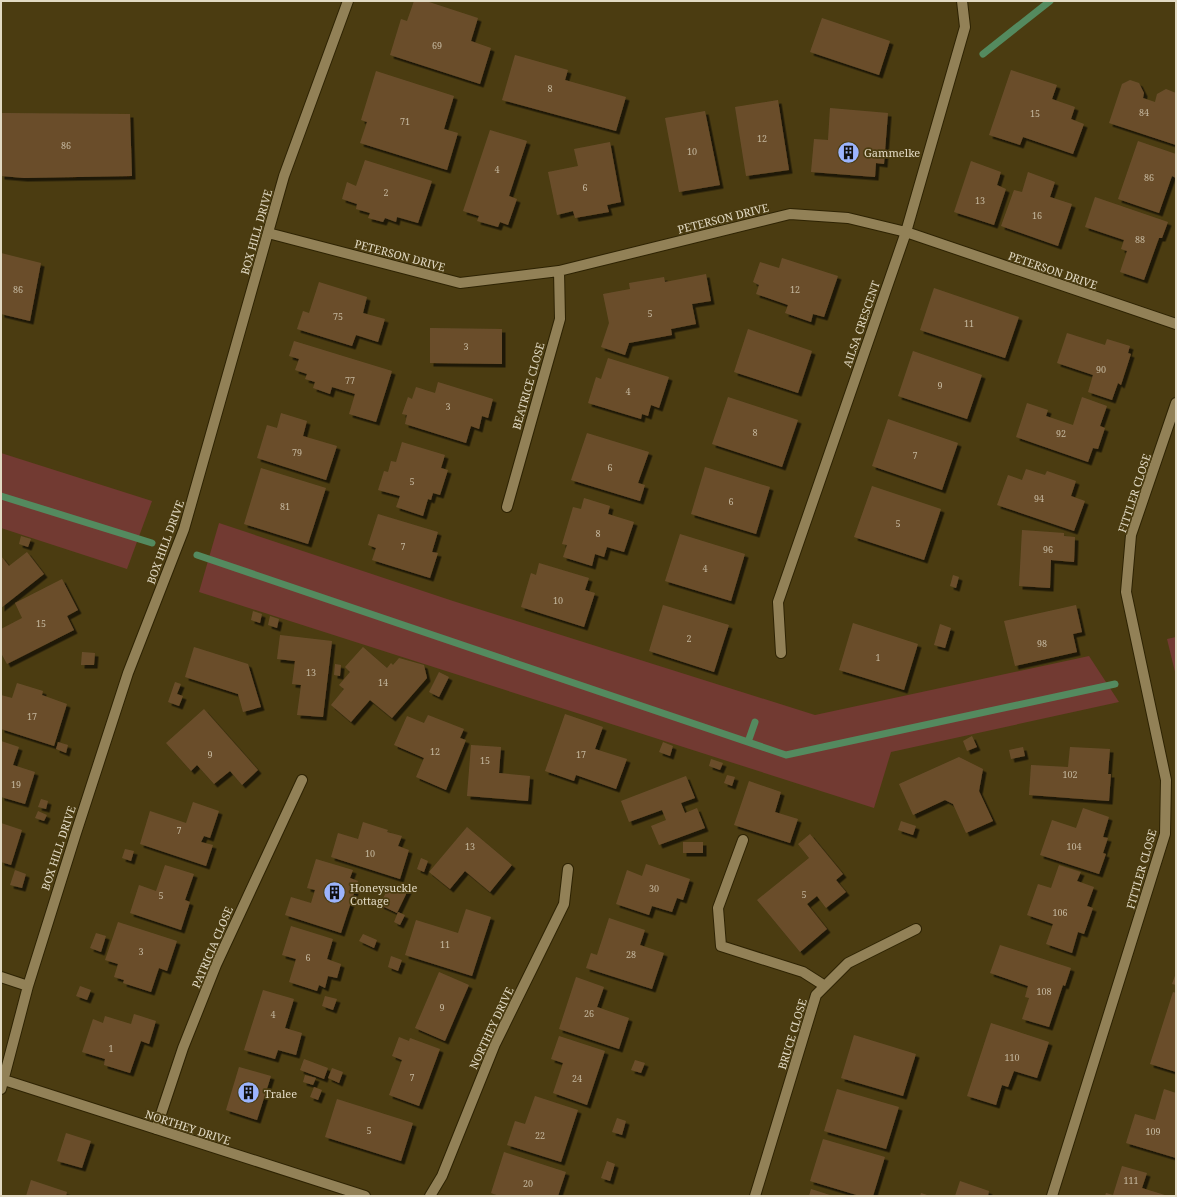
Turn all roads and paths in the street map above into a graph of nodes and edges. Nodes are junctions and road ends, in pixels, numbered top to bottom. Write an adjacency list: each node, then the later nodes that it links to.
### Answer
1 (348, 1): 3 (street, BOX HILL DRIVE)
2 (962, 1): 4 (street, AILSA CRESCENT)
3 (268, 232): 5 (street, PETERSON DRIVE); 17 (street, BOX HILL DRIVE)
4 (906, 232): 5 (street, PETERSON DRIVE); 6 (street, PETERSON DRIVE); 10 (street, AILSA CRESCENT)
5 (559, 271): 9 (street, BEATRICE CLOSE)
6 (1176, 324)
7 (1176, 403): 8 (street, FITTLER CLOSE)
8 (1174, 417): 11 (street, FITTLER CLOSE)
9 (507, 507)
10 (781, 653)
11 (1171, 779): 24 (street, FITTLER CLOSE)
12 (302, 780): 20 (street, PATRICIA CLOSE)
13 (743, 840): 18 (street)
14 (568, 868): 22 (street, NORTHEY DRIVE)
15 (916, 929): 18 (street, BRUCE CLOSE)
16 (1, 977): 17 (street)
17 (28, 986): 19 (street, BOX HILL DRIVE)
18 (825, 986): 23 (street, BRUCE CLOSE)
19 (2, 1085): 20 (street, NORTHEY DRIVE)
20 (156, 1129): 21 (street, NORTHEY DRIVE)
21 (365, 1196)
22 (430, 1196)
23 (755, 1196)
24 (1052, 1196)

